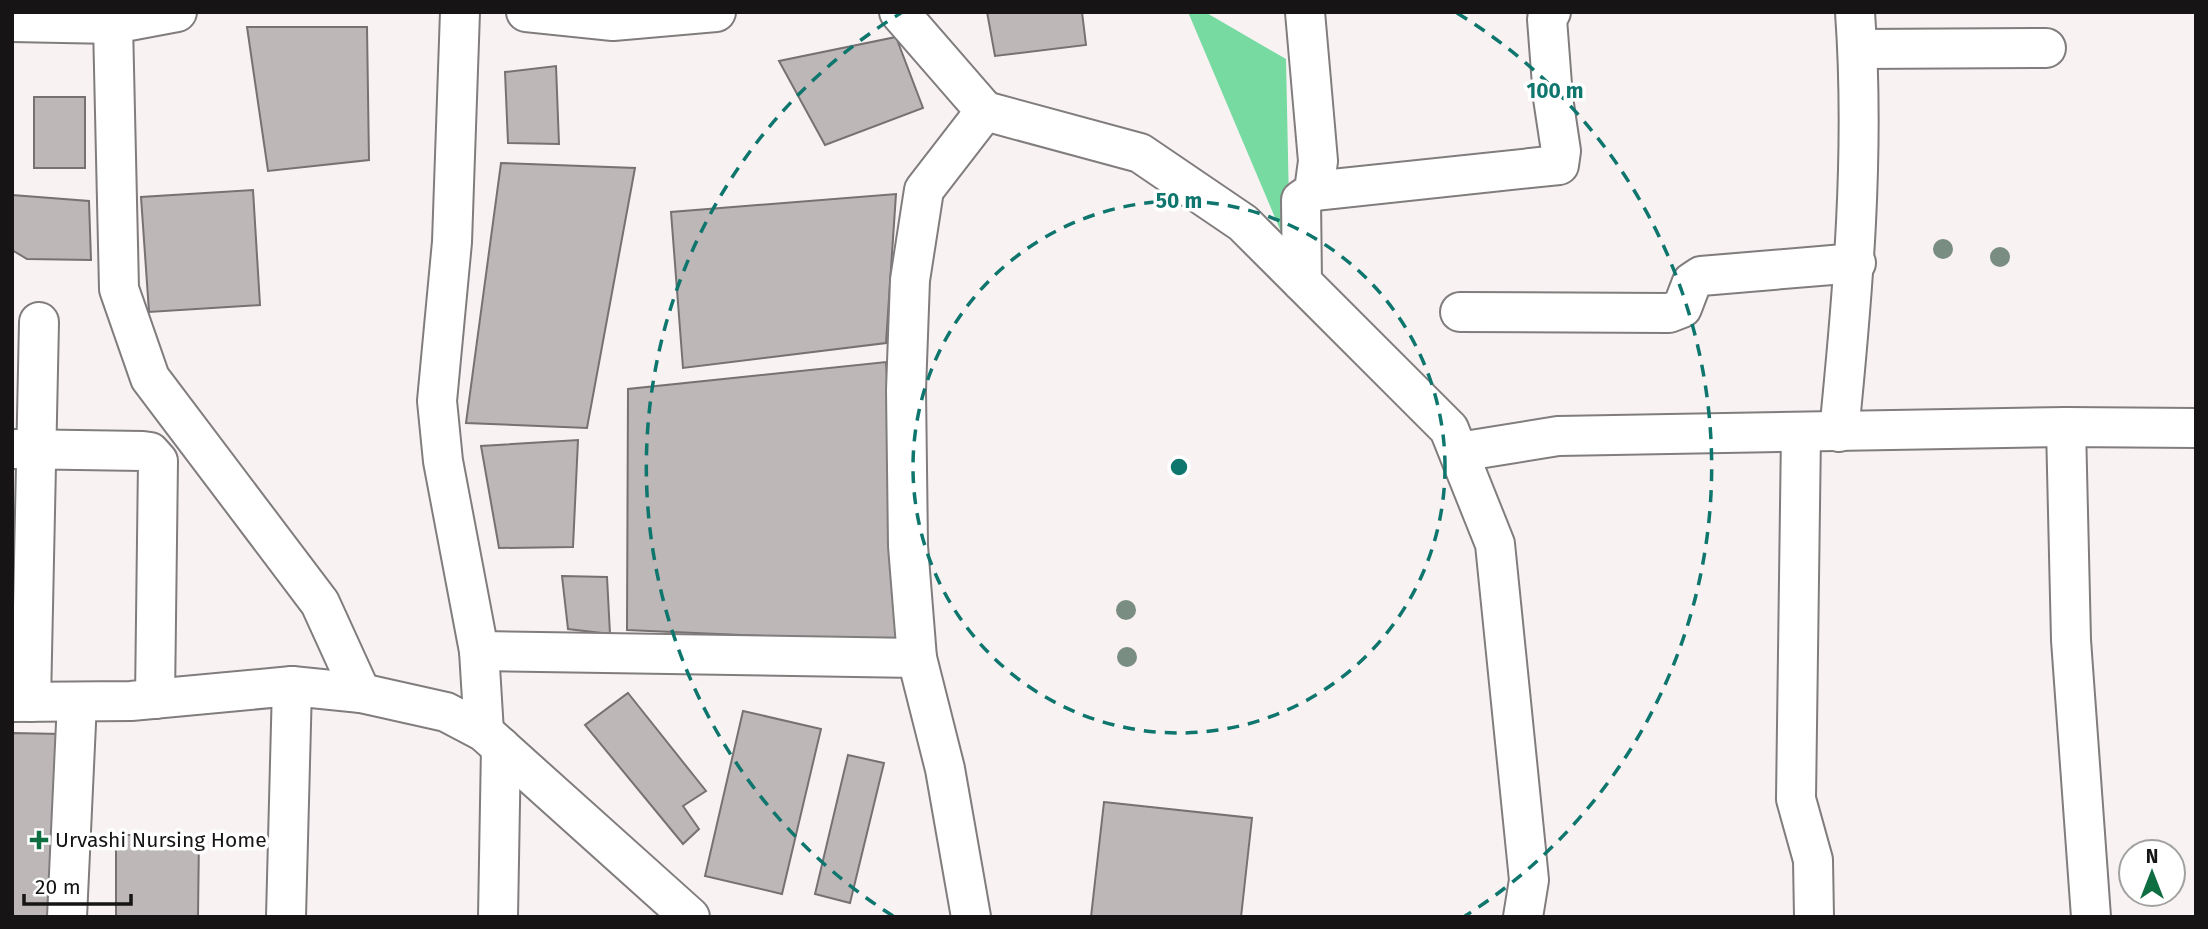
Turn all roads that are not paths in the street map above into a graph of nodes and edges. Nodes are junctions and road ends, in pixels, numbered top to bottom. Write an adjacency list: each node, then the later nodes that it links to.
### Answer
1 (177, 12): 9 (street)
2 (460, 12): 24 (street)
3 (526, 12): 4 (street)
4 (716, 12)
5 (899, 12): 12 (street)
6 (1305, 12): 13 (street)
7 (1551, 12): 13 (street)
8 (12, 22): 9 (street)
9 (113, 24): 27 (street)
10 (1856, 31): 11 (street); 14 (street)
11 (2046, 48)
12 (985, 111): 15 (street); 25 (street)
13 (1314, 191): 15 (street)
14 (1856, 263): 16 (street); 20 (street)
15 (1302, 282): 23 (street)
16 (1460, 312)
17 (40, 322): 22 (street)
18 (2066, 427): 19 (street); 20 (street); 39 (street)
19 (2196, 428)
20 (1839, 432): 21 (street)
21 (1801, 433): 23 (street); 38 (street)
22 (24, 449): 28 (street); 29 (street)
23 (1459, 452): 37 (street)
24 (479, 651): 25 (street); 31 (street)
25 (917, 658): 36 (street)
26 (292, 686): 27 (street); 28 (street); 33 (street)
27 (361, 693): 31 (street)
28 (155, 699): 30 (street)
29 (22, 702): 30 (street)
30 (77, 702): 32 (street)
31 (493, 740): 34 (street); 35 (street)
32 (67, 917)
33 (286, 917)
34 (498, 917)
35 (691, 917)
36 (971, 917)
37 (1523, 917)
38 (1814, 917)
39 (2091, 917)

